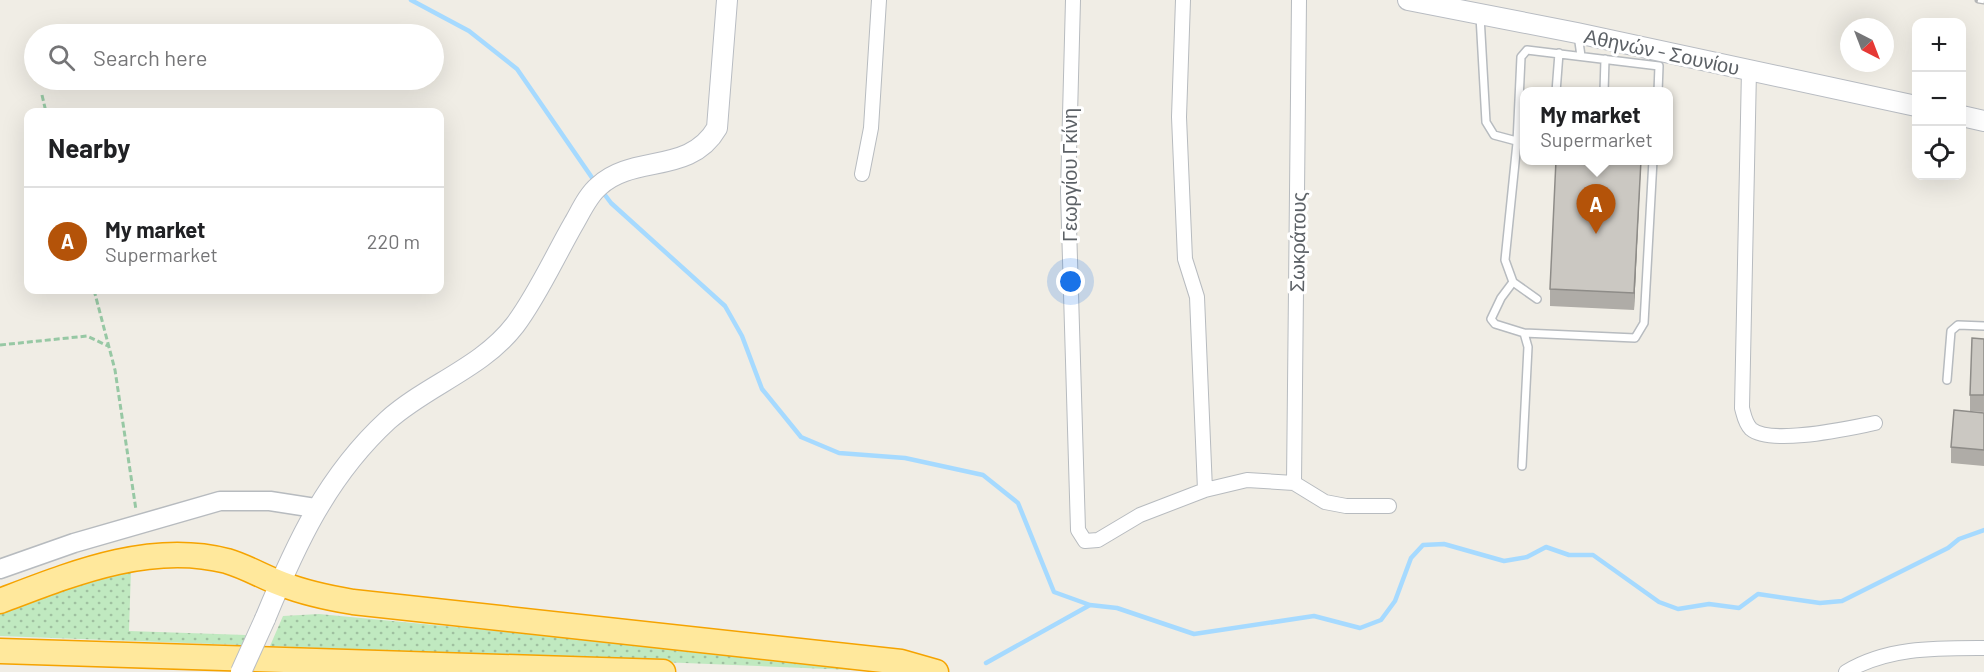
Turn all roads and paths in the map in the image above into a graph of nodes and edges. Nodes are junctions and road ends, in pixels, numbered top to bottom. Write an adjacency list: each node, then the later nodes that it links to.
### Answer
1 (727, 0): 39 (main road)
2 (879, 0): 25 (street)
3 (1073, 0): 37 (street, Γεωργίου Γκίνη)
4 (1183, 0): 37 (street)
5 (1299, 0): 36 (street, Σωκράτους)
6 (1408, 0): 7 (main road, Αθηνών - Σουνίου)
7 (1480, 15): 8 (main road, Αθηνών - Σουνίου); 23 (lane)
8 (1577, 33): 9 (main road, Αθηνών - Σουνίου); 11 (lane)
9 (1624, 52): 12 (lane); 13 (main road, Αθηνών - Σουνίου); 17 (lane)
10 (1559, 53): 11 (lane); 14 (lane); 15 (lane)
11 (1581, 56): 12 (lane)
12 (1605, 59): 16 (lane)
13 (1749, 70): 19 (main road, Αθηνών - Σουνίου); 34 (street)
14 (1521, 87)
15 (1556, 87)
16 (1604, 87)
17 (1658, 87)
18 (42, 95): 20 (path)
19 (1912, 105)
20 (45, 108)
21 (1966, 117): 22 (main road)
22 (1984, 121)
23 (1520, 143): 26 (lane)
24 (1653, 165): 30 (lane)
25 (862, 174)
26 (1513, 282): 28 (lane); 30 (lane)
27 (95, 294): 32 (path)
28 (1537, 299)
29 (1984, 326): 33 (lane)
30 (1524, 333): 35 (lane)
31 (0, 345): 32 (path)
32 (109, 346): 40 (path)
33 (1947, 380)
34 (1875, 423)
35 (1522, 466)
36 (1294, 483): 37 (street); 38 (street)
37 (1205, 490)
38 (1389, 506)
39 (315, 508): 40 (street); 42 (main road)
40 (138, 524): 41 (street)
41 (0, 569)
42 (279, 584): 43 (highway); 46 (main road, bridge); 48 (highway)
43 (0, 601)
44 (1984, 648): 49 (street)
45 (0, 651): 47 (highway)
46 (241, 672)
47 (663, 672)
48 (936, 672)
49 (1846, 672)

